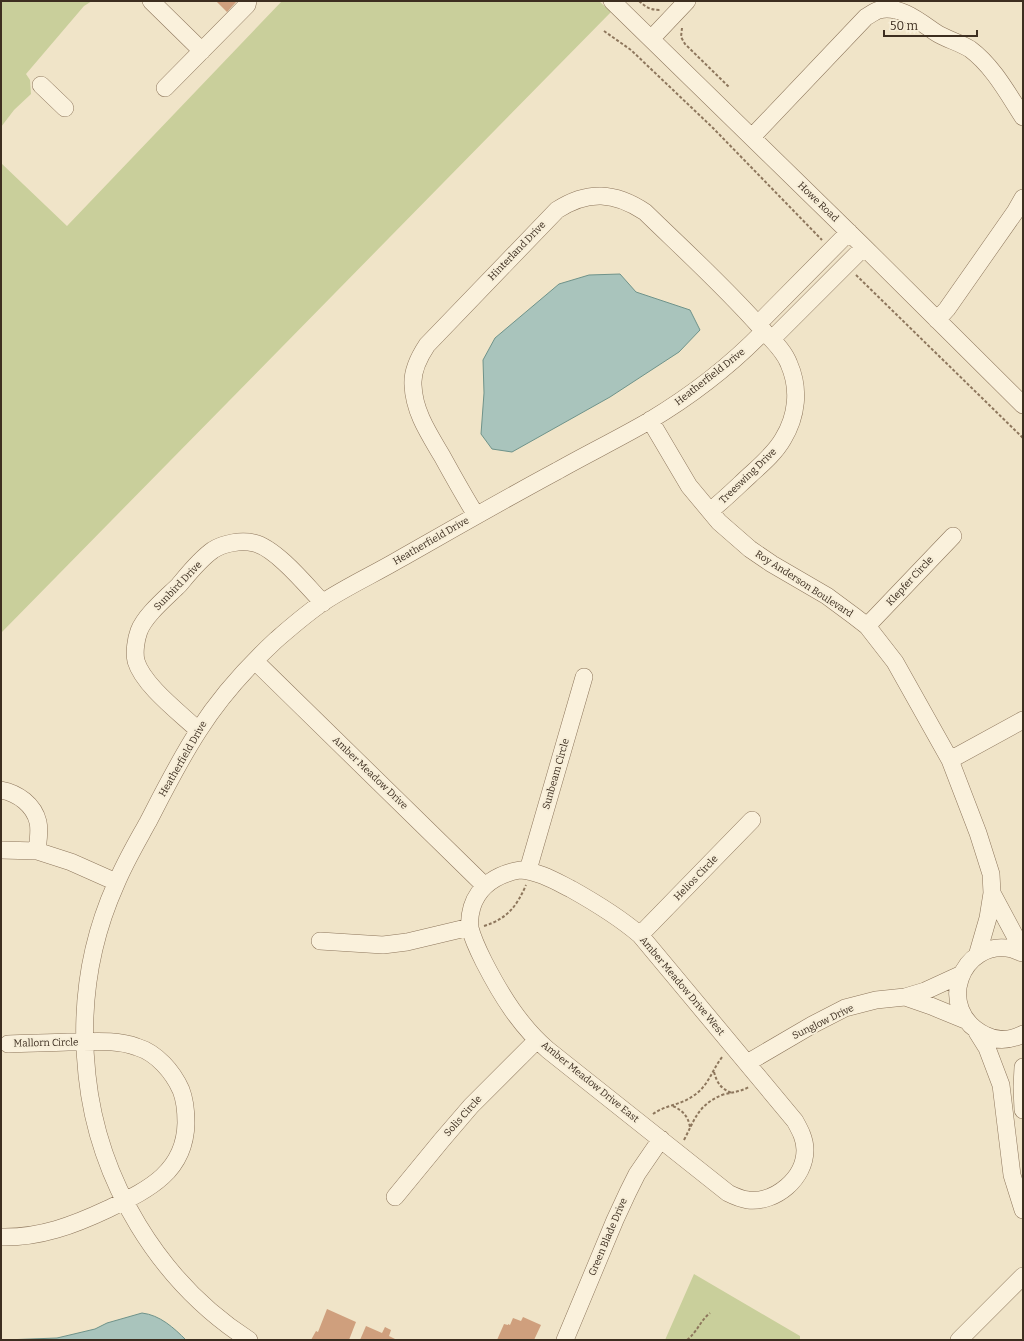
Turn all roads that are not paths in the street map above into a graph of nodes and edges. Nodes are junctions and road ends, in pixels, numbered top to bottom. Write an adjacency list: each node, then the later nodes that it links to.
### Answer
1 (150, 1): 6 (street)
2 (248, 1): 6 (street)
3 (612, 1): 5 (street, Howe Road)
4 (687, 1): 5 (street)
5 (651, 39): 11 (street, Howe Road)
6 (202, 51): 8 (street)
7 (41, 85): 9 (street)
8 (166, 88)
9 (65, 108)
10 (1023, 117): 11 (street)
11 (752, 137): 13 (street, Howe Road)
12 (1023, 198): 15 (street)
13 (848, 232): 14 (street, Howe Road); 16 (street, Heatherfield Drive)
14 (864, 247): 15 (street, Howe Road); 16 (street, Heatherfield Drive)
15 (937, 320): 17 (street, Howe Road)
16 (764, 332): 18 (street, Heatherfield Drive); 19 (street, Treeswing Drive); 20 (street, Hinterland Drive)
17 (1023, 405)
18 (650, 420): 19 (street, Roy Anderson Boulevard); 20 (street, Heatherfield Drive)
19 (710, 511): 23 (street, Roy Anderson Boulevard)
20 (476, 515): 22 (street, Heatherfield Drive)
21 (953, 536): 23 (street, Klepfer Circle)
22 (322, 602): 24 (street, Heatherfield Drive); 27 (street, Sunbird Drive)
23 (867, 626): 28 (street, Roy Anderson Boulevard)
24 (256, 661): 27 (street, Heatherfield Drive); 35 (street, Amber Meadow Drive)
25 (584, 677): 33 (street, Sunbeam Circle)
26 (1023, 720): 28 (street)
27 (198, 730): 34 (street, Heatherfield Drive)
28 (950, 760): 36 (street, Roy Anderson Boulevard)
29 (1, 790): 32 (street)
30 (752, 820): 38 (street, Helios Circle)
31 (1, 850): 32 (street)
32 (37, 851): 34 (street)
33 (527, 881): 35 (street, Amber Meadow Drive West); 38 (street, Amber Meadow Drive West)
34 (116, 882): 47 (street, Heatherfield Drive)
35 (485, 886): 37 (street, Amber Meadow Drive East)
36 (992, 893): 40 (street, Roy Anderson Boulevard); 41 (street, Roy Anderson Boulevard)
37 (477, 924): 39 (street); 46 (street, Amber Meadow Drive East)
38 (640, 935): 49 (street, Amber Meadow Drive West)
39 (320, 941)
40 (1023, 952): 41 (street)
41 (977, 956): 42 (street)
42 (962, 974): 43 (street, Sunglow Drive); 44 (street)
43 (904, 997): 44 (street, Sunglow Drive); 49 (street, Sunglow Drive)
44 (971, 1026): 45 (street, Sunglow Drive); 56 (street)
45 (1023, 1034)
46 (537, 1040): 52 (street, Amber Meadow Drive East); 54 (street, Solis Circle)
47 (84, 1042): 48 (street, Mallorn Circle); 55 (street, Heatherfield Drive); 55 (street, Mallorn Circle)
48 (8, 1044)
49 (746, 1063): 53 (street, Amber Meadow Drive West)
50 (1023, 1067): 51 (street)
51 (1023, 1110)
52 (661, 1139): 53 (street, Amber Meadow Drive East); 60 (street, Green Blade Drive)
53 (791, 1183)
54 (395, 1198)
55 (124, 1201): 57 (street, Mallorn Circle); 59 (street, Heatherfield Drive)
56 (1023, 1210)
57 (1, 1237)
58 (1023, 1276): 61 (street)
59 (249, 1340)
60 (565, 1340)
61 (959, 1340)

